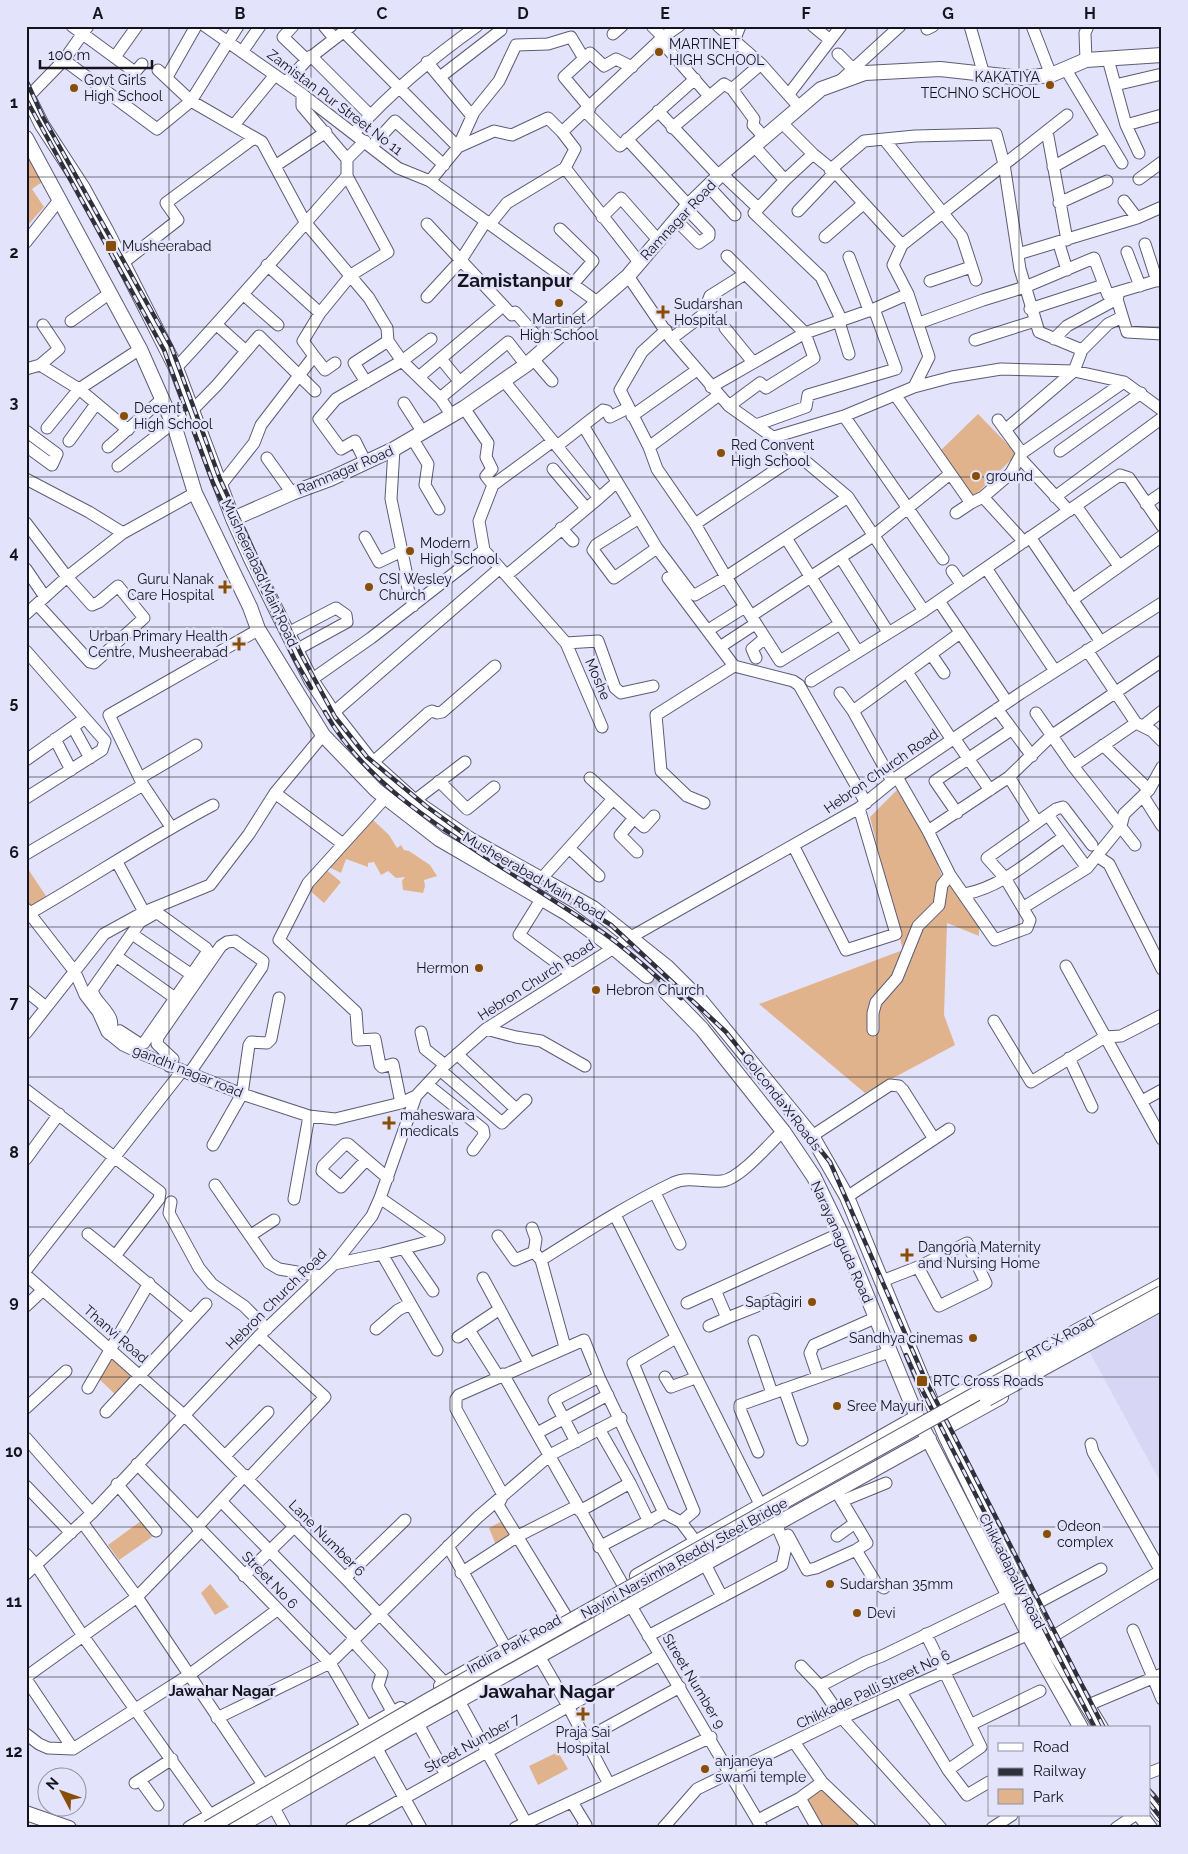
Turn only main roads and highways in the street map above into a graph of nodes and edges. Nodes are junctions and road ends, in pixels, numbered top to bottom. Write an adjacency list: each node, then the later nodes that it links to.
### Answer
1 (1161, 54): 4 (main road, Ramnagar Road)
2 (27, 95): 4 (main road, Musheerabad Main Road)
3 (26, 138): 6 (main road, Musheerabad Main Road)
4 (233, 519): 5 (main road, Musheerabad Main Road)
5 (270, 597): 6 (main road); 7 (main road, Musheerabad Main Road)
6 (250, 607): 8 (main road, Musheerabad Main Road)
7 (471, 840): 8 (main road); 9 (main road, Musheerabad Main Road)
8 (462, 853): 10 (main road, Musheerabad Main Road)
9 (631, 937): 11 (main road, Golconda X Roads)
10 (647, 976)
11 (689, 989): 13 (main road); 19 (main road, Golconda X Roads)
12 (664, 990): 13 (main road, Narayanaguda Road)
13 (676, 1002): 22 (main road, Narayanaguda Road)
14 (1162, 1285): 18 (main road, RTC X Road)
15 (1162, 1292): 42 (main road, Nayini Narsimha Reddy Steel Bridge, bridge)
16 (1162, 1303): 45 (main road, Nayini Narsimha Reddy Steel Bridge, bridge)
17 (1162, 1309): 21 (main road, RTC X Road)
18 (998, 1373): 20 (main road, RTC X Road); 21 (main road)
19 (924, 1386): 20 (main road); 23 (main road, Golconda X Roads)
20 (961, 1393): 23 (main road, RTC X Road)
21 (1007, 1394): 26 (main road, RTC X Road)
22 (909, 1398): 24 (main road, Narayanaguda Road); 25 (main road)
23 (934, 1408): 26 (main road, Chikkadapally Road)
24 (917, 1417): 25 (main road, Indira Park Road); 27 (main road, Chikkadapally Road)
25 (889, 1433): 28 (main road, Indira Park Road)
26 (945, 1433): 30 (main road, Chikkadapally Road)
27 (924, 1442): 29 (main road, Indira Park Road); 31 (main road, Chikkadapally Road)
28 (861, 1449): 29 (main road); 32 (main road, Indira Park Road)
29 (872, 1471): 33 (main road, Indira Park Road)
30 (992, 1530): 31 (main road); 34 (main road, Chikkadapally Road)
31 (978, 1537): 35 (main road, Chikkadapally Road)
32 (660, 1562): 33 (main road); 36 (main road, Indira Park Road)
33 (673, 1582): 37 (main road, Indira Park Road)
34 (1093, 1717)
35 (1078, 1726)
36 (305, 1762): 37 (main road); 42 (main road, Indira Park Road)
37 (316, 1782): 46 (main road, Indira Park Road)
38 (1150, 1799): 40 (main road)
39 (26, 1813): 43 (main road)
40 (1162, 1815)
41 (1141, 1816): 47 (main road)
42 (210, 1822): 44 (main road, Indira Park Road)
43 (69, 1828)
44 (190, 1828)
45 (225, 1828)
46 (236, 1828)
47 (1150, 1828)

